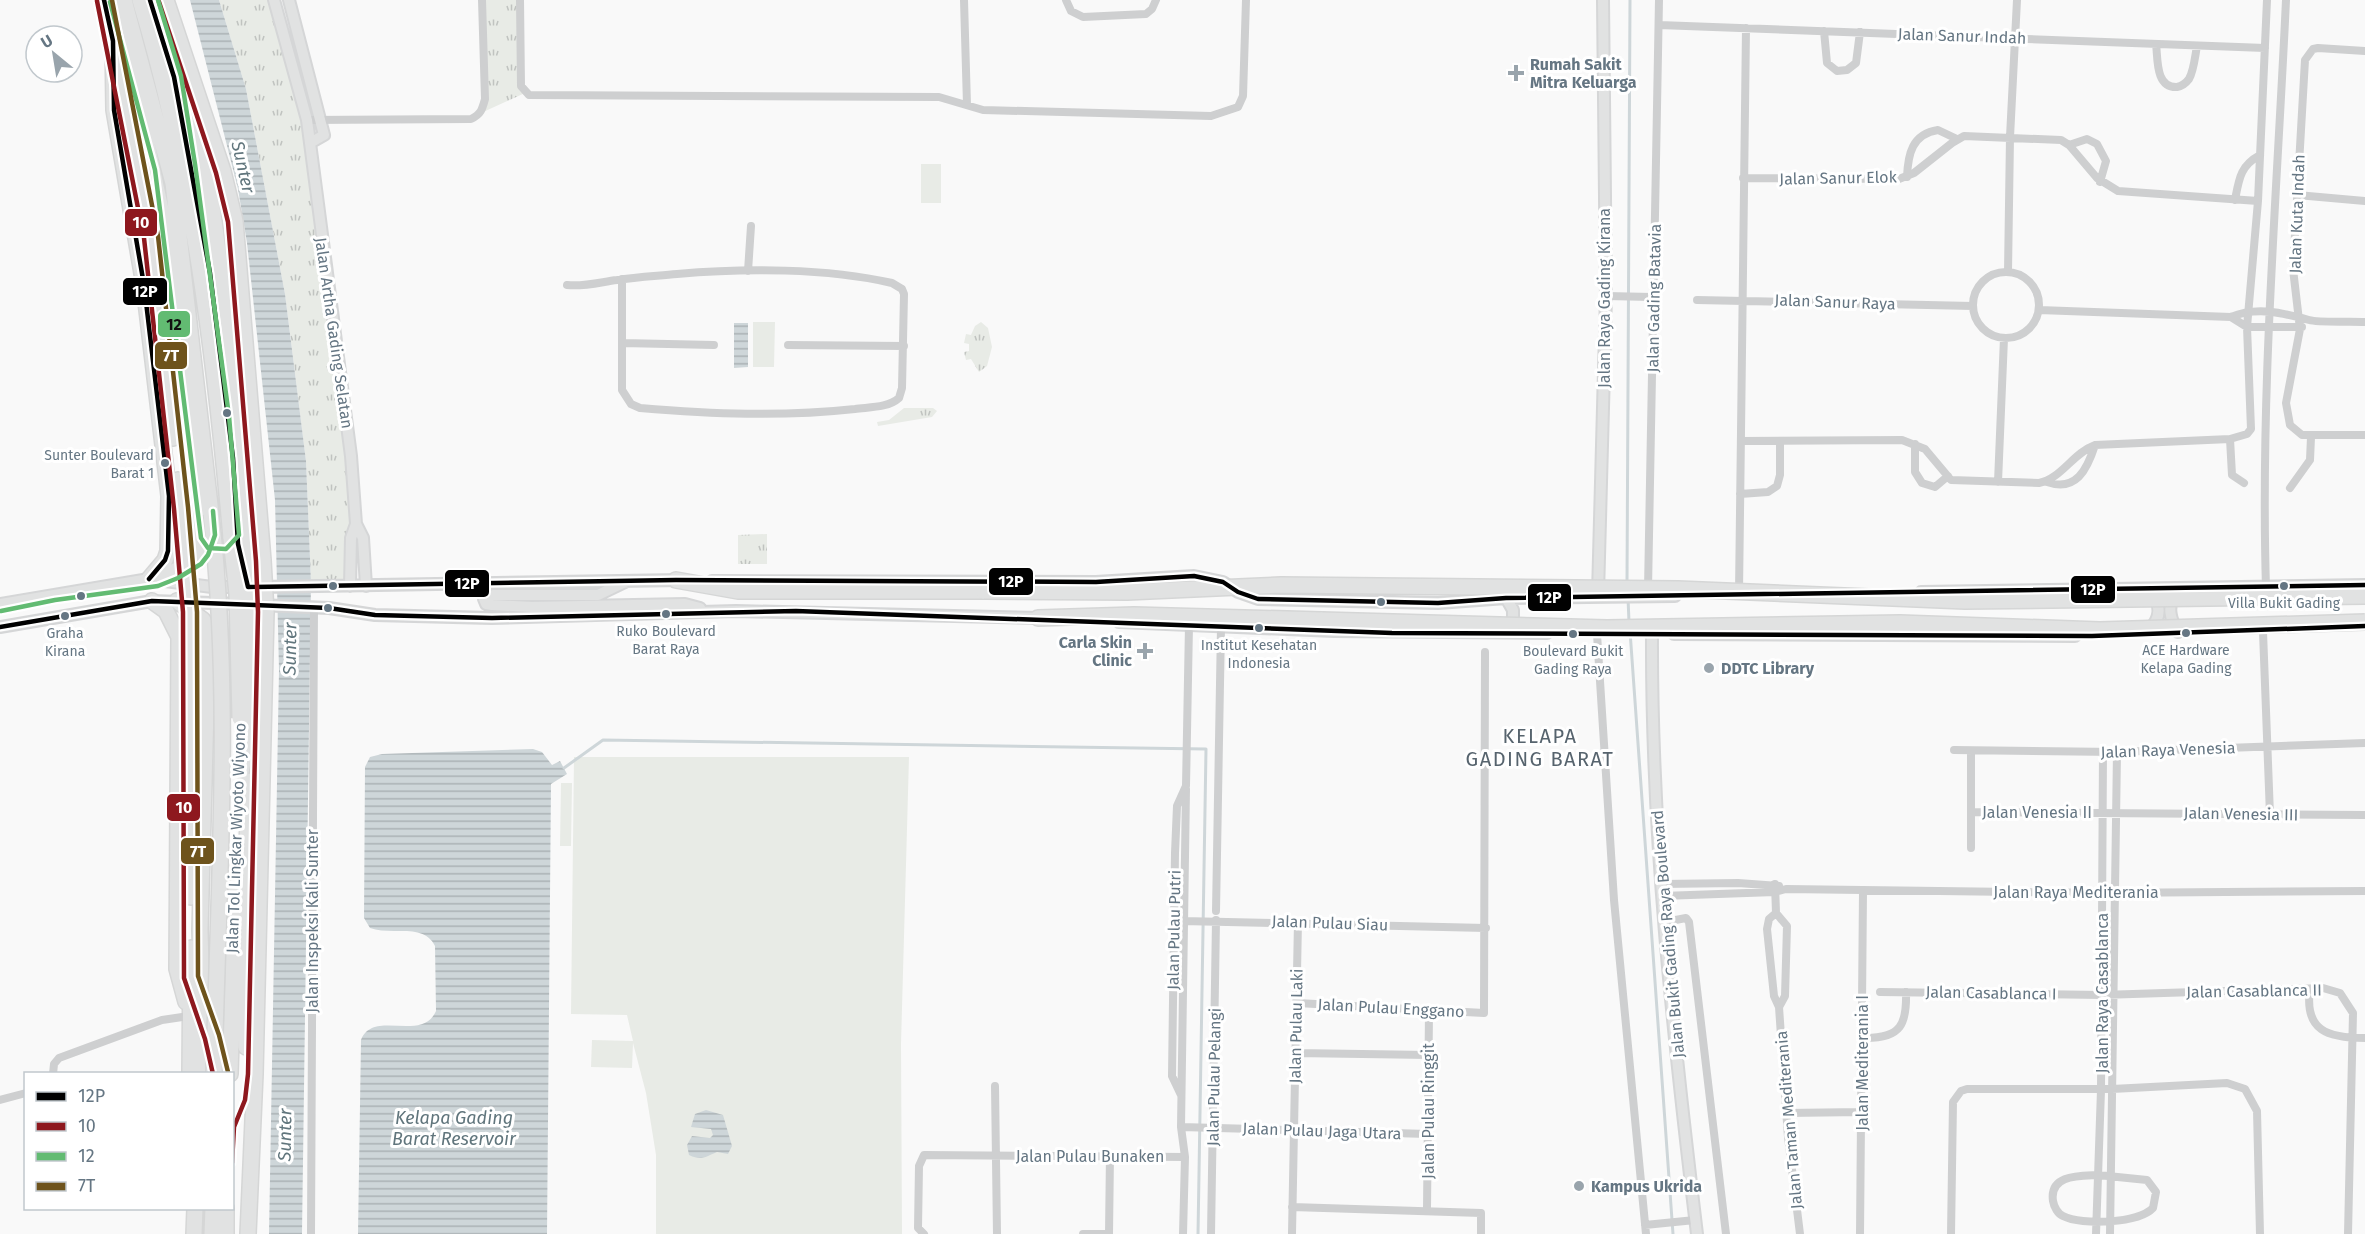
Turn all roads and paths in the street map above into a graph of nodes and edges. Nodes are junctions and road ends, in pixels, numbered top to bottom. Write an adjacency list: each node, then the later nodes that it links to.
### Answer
1 (104, 0): 25 (highway); 59 (highway)
2 (114, 0): 59 (highway)
3 (124, 0): 172 (highway, Jalan Tol Lingkar Wiyoto Wiyono, bridge)
4 (140, 0): 127 (highway, Jalan Tol Lingkar Wiyoto Wiyono, bridge)
5 (150, 0): 30 (highway)
6 (166, 0): 180 (highway, bridge)
7 (274, 0): 33 (main road, Jalan Artha Gading Selatan)
8 (289, 0): 32 (main road)
9 (482, 0): 32 (street)
10 (520, 0): 31 (street)
11 (964, 0): 31 (street)
12 (1066, 0): 13 (street)
13 (1155, 0)
14 (1246, 0): 31 (street)
15 (1603, 0): 51 (main road, Jalan Raya Gading Kirana)
16 (1659, 0): 20 (street, Jalan Gading Batavia)
17 (2017, 0): 24 (street)
18 (2267, 0): 28 (street)
19 (2286, 0): 58 (street)
20 (1659, 25): 21 (street, Jalan Sanur Indah); 52 (street, Jalan Gading Batavia)
21 (1746, 28): 22 (street, Jalan Sanur Indah); 40 (street)
22 (1824, 31): 23 (street, Jalan Sanur Indah); 23 (street)
23 (1860, 32): 24 (street, Jalan Sanur Indah)
24 (2016, 38): 26 (street, Jalan Sanur Indah); 34 (street)
25 (113, 41): 88 (highway); 161 (highway, bridge)
26 (2156, 44): 27 (street, Jalan Sanur Indah); 27 (street)
27 (2197, 46): 28 (street, Jalan Sanur Indah)
28 (2265, 48): 38 (street)
29 (2365, 51): 42 (street, Jalan Kuta Indah)
30 (174, 77): 86 (highway); 127 (highway, bridge)
31 (967, 105)
32 (320, 118): 33 (street); 36 (main road)
33 (307, 120): 36 (main road, Jalan Artha Gading Selatan)
34 (2010, 137): 35 (street); 37 (street); 48 (street)
35 (1957, 139): 39 (street, Jalan Sanur Elok); 39 (street)
36 (309, 143): 85 (main road, Jalan Artha Gading Selatan)
37 (2068, 145): 41 (street); 41 (street)
38 (2260, 155): 43 (street); 44 (street)
39 (1907, 177): 40 (street, Jalan Sanur Elok)
40 (1743, 178): 54 (street)
41 (2100, 182): 43 (street)
42 (2297, 195): 45 (street); 60 (street, Jalan Kuta Indah)
43 (2235, 200): 44 (street)
44 (2258, 201): 57 (street)
45 (2365, 201)
46 (751, 226): 47 (street)
47 (748, 271): 49 (street); 71 (street)
48 (2008, 272): 55 (street); 56 (street)
49 (622, 279): 50 (street); 68 (street)
50 (567, 285)
51 (1605, 296): 52 (street); 100 (main road, Jalan Raya Gading Kirana)
52 (1652, 297): 101 (street, Jalan Gading Batavia)
53 (1697, 300): 54 (street, Jalan Sanur Raya)
54 (1742, 300): 55 (street, Jalan Sanur Raya); 75 (street)
55 (1973, 306): 67 (street)
56 (2039, 310): 61 (street); 67 (street)
57 (2248, 310): 58 (street); 61 (street); 64 (street)
58 (2271, 312): 60 (street); 65 (street)
59 (177, 314): 87 (highway)
60 (2301, 316): 62 (street); 66 (street, Jalan Kuta Indah)
61 (2231, 317): 64 (street)
62 (2310, 321): 63 (street); 66 (street)
63 (2365, 322)
64 (2247, 327): 65 (street); 74 (street)
65 (2271, 328): 66 (street); 95 (street)
66 (2300, 329): 73 (street, Jalan Kuta Indah)
67 (2004, 338): 80 (street)
68 (622, 344): 69 (street); 71 (street)
69 (714, 345)
70 (789, 345): 71 (street)
71 (904, 346)
72 (2365, 435): 73 (street)
73 (2311, 437): 83 (street)
74 (2230, 439): 78 (street); 82 (street)
75 (1741, 441): 76 (street); 84 (street)
76 (1780, 441): 77 (street); 84 (street)
77 (1915, 444): 79 (street); 79 (street)
78 (2095, 445): 81 (street); 81 (street)
79 (1948, 476): 80 (street)
80 (1998, 482): 81 (street)
81 (2047, 482)
82 (2244, 483)
83 (2290, 488)
84 (1740, 494): 98 (street)
85 (356, 524): 92 (main road, Jalan Artha Gading Selatan); 93 (main road, Jalan Artha Gading Selatan)
86 (238, 535): 87 (highway); 94 (highway)
87 (203, 541): 88 (highway)
88 (153, 579): 94 (main road); 105 (main road)
89 (627, 580): 90 (main road); 93 (main road); 108 (main road)
90 (676, 580): 99 (highway, bridge); 102 (main road)
91 (2365, 585): 95 (main road)
92 (350, 586): 93 (main road); 94 (main road)
93 (366, 586)
94 (248, 587)
95 (2266, 588): 97 (main road)
96 (2148, 589): 97 (main road); 98 (main road); 119 (main road)
97 (2178, 589): 118 (main road)
98 (1739, 595): 101 (main road)
99 (2365, 596)
100 (1602, 597): 101 (main road); 102 (main road)
101 (1642, 597)
102 (1506, 598): 115 (main road)
103 (152, 601): 104 (main road); 112 (main road); 161 (highway)
104 (177, 601): 106 (main road); 171 (highway)
105 (0, 604)
106 (267, 605): 107 (main road); 180 (highway)
107 (314, 608): 108 (main road); 205 (street, Jalan Inspeksi Kali Sunter)
108 (712, 611): 109 (main road)
109 (1038, 618): 110 (highway, bridge); 111 (main road)
110 (2365, 624): 114 (main road)
111 (1189, 626): 113 (main road); 128 (street, Jalan Pulau Putri)
112 (0, 627)
113 (1221, 627): 115 (main road); 147 (street, Jalan Pulau Pelangi)
114 (2263, 632): 118 (main road); 122 (street)
115 (1513, 633): 117 (main road)
116 (1650, 633): 117 (main road); 119 (main road); 138 (main road, Jalan Bukit Gading Raya Boulevard)
117 (1597, 634): 200 (street)
118 (2179, 634): 119 (main road)
119 (2143, 635)
120 (1485, 652): 152 (street)
121 (2365, 743): 122 (street, Jalan Raya Venesia)
122 (2268, 745): 126 (street, Jalan Raya Venesia); 132 (street)
123 (1954, 750): 124 (street, Jalan Raya Venesia)
124 (1971, 751): 125 (street, Jalan Raya Venesia); 129 (street)
125 (2103, 752): 126 (street, Jalan Raya Venesia); 130 (street, Jalan Raya Casablanca)
126 (2117, 752): 131 (street, Jalan Raya Casablanca)
127 (242, 772): 173 (highway, Jalan Tol Lingkar Wiyoto Wiyono)
128 (1186, 786): 135 (street); 136 (street, Jalan Pulau Putri)
129 (1971, 812): 130 (street, Jalan Venesia II); 134 (street)
130 (2103, 813): 131 (street, Jalan Venesia II); 143 (street, Jalan Raya Casablanca)
131 (2117, 813): 132 (street, Jalan Venesia III); 144 (street, Jalan Raya Casablanca)
132 (2270, 815): 133 (street, Jalan Venesia III)
133 (2365, 815)
134 (1971, 848)
135 (1186, 852): 136 (street); 149 (street)
136 (1175, 853): 148 (street, Jalan Pulau Putri)
137 (1724, 883): 138 (street, Jalan Raya Mediterania); 139 (street, Jalan Raya Mediterania); 142 (street)
138 (1661, 884): 145 (main road, Jalan Bukit Gading Raya Boulevard)
139 (1775, 888): 140 (street, Jalan Raya Mediterania); 142 (street, Jalan Raya Mediterania); 146 (street, Jalan Taman Mediterania)
140 (1863, 891): 143 (street, Jalan Raya Mediterania); 181 (street, Jalan Mediterania I)
141 (2365, 891): 144 (street, Jalan Raya Mediterania)
142 (1724, 893): 145 (street, Jalan Raya Mediterania)
143 (2102, 893): 144 (street, Jalan Raya Mediterania); 157 (street, Jalan Raya Casablanca)
144 (2115, 893): 156 (street, Jalan Raya Casablanca)
145 (1662, 896): 151 (main road, Jalan Bukit Gading Raya Boulevard)
146 (1776, 913): 159 (street, Jalan Taman Mediterania); 159 (street, Jalan Taman Mediterania)
147 (1214, 917): 149 (street, Jalan Pulau Siau); 150 (street, Jalan Pulau Siau); 184 (street, Jalan Pulau Pelangi)
148 (1173, 921): 149 (street, Jalan Pulau Siau); 162 (street, Jalan Pulau Putri)
149 (1187, 921): 163 (street)
150 (1298, 921): 152 (street, Jalan Pulau Siau); 158 (street, Jalan Pulau Laki)
151 (1665, 922): 197 (main road, Jalan Bukit Gading Raya Boulevard); 215 (street)
152 (1486, 928): 160 (street, Jalan Pulau Enggano)
153 (2310, 989): 156 (street, Jalan Casablanca II); 165 (street); 165 (street, Jalan Casablanca II)
154 (1880, 992): 155 (street, Jalan Casablanca I)
155 (1906, 992): 157 (street, Jalan Casablanca I); 164 (street)
156 (2114, 994): 157 (street, Jalan Casablanca II); 175 (street, Jalan Raya Casablanca)
157 (2102, 995): 176 (street, Jalan Raya Casablanca)
158 (1297, 1003): 160 (street, Jalan Pulau Enggano); 167 (street, Jalan Pulau Laki)
159 (1779, 1007): 182 (street, Jalan Taman Mediterania)
160 (1429, 1012): 168 (street, Jalan Pulau Ringgit)
161 (189, 1013): 169 (street); 170 (highway)
162 (1173, 1032): 163 (street); 178 (street, Jalan Pulau Putri)
163 (1184, 1032): 178 (street)
164 (1866, 1038)
165 (2352, 1038): 166 (street); 222 (street, Jalan Casablanca II)
166 (2365, 1038)
167 (1295, 1053): 168 (street); 185 (street, Jalan Pulau Laki)
168 (1429, 1055): 186 (street, Jalan Pulau Ringgit)
169 (53, 1072)
170 (190, 1072)
171 (204, 1072)
172 (214, 1072)
173 (230, 1072)
174 (995, 1086): 188 (street)
175 (2112, 1089): 176 (street); 191 (street, Jalan Raya Casablanca); 221 (street)
176 (2101, 1090): 190 (street, Jalan Raya Casablanca); 218 (street)
177 (24, 1094): 179 (street)
178 (1181, 1095): 183 (street, Jalan Pulau Putri)
179 (0, 1100)
180 (253, 1101): 204 (highway)
181 (1862, 1112): 182 (street); 217 (street, Jalan Mediterania I)
182 (1786, 1113): 216 (street, Jalan Taman Mediterania)
183 (1184, 1127): 184 (street, Jalan Pulau Jaga Utara); 189 (street, Jalan Pulau Putri)
184 (1211, 1127): 185 (street, Jalan Pulau Jaga Utara); 211 (street, Jalan Pulau Pelangi)
185 (1294, 1131): 186 (street, Jalan Pulau Jaga Utara); 192 (street, Jalan Pulau Laki)
186 (1428, 1134): 196 (street, Jalan Pulau Ringgit)
187 (1110, 1154): 188 (street, Jalan Pulau Bunaken); 189 (street, Jalan Pulau Bunaken); 209 (street)
188 (995, 1156): 206 (street, Jalan Pulau Bunaken); 207 (street, Jalan Pulau Bunaken)
189 (1185, 1157): 210 (street, Jalan Pulau Putri)
190 (2098, 1175): 191 (street); 198 (street, Jalan Raya Casablanca); 198 (street)
191 (2110, 1175): 199 (street, Jalan Raya Casablanca); 199 (street)
192 (1292, 1207): 196 (street); 212 (street, Jalan Pulau Laki)
193 (195, 1210): 201 (highway)
194 (213, 1210): 202 (highway)
195 (226, 1210): 203 (highway)
196 (1427, 1210): 213 (street)
197 (1695, 1220): 200 (street); 214 (main road, Jalan Bukit Gading Raya Boulevard)
198 (2096, 1221): 199 (street); 219 (street, Jalan Raya Casablanca)
199 (2110, 1221): 220 (street, Jalan Raya Casablanca)
200 (1646, 1230)
201 (194, 1234)
202 (212, 1234)
203 (226, 1234)
204 (248, 1234)
205 (311, 1234)
206 (924, 1234)
207 (997, 1234)
208 (1083, 1234): 209 (street)
209 (1109, 1234)
210 (1183, 1234)
211 (1211, 1234)
212 (1292, 1234)
213 (1480, 1234)
214 (1697, 1234)
215 (1726, 1234)
216 (1800, 1234)
217 (1860, 1234)
218 (1951, 1234)
219 (2096, 1234)
220 (2110, 1234)
221 (2260, 1234)
222 (2349, 1234)

